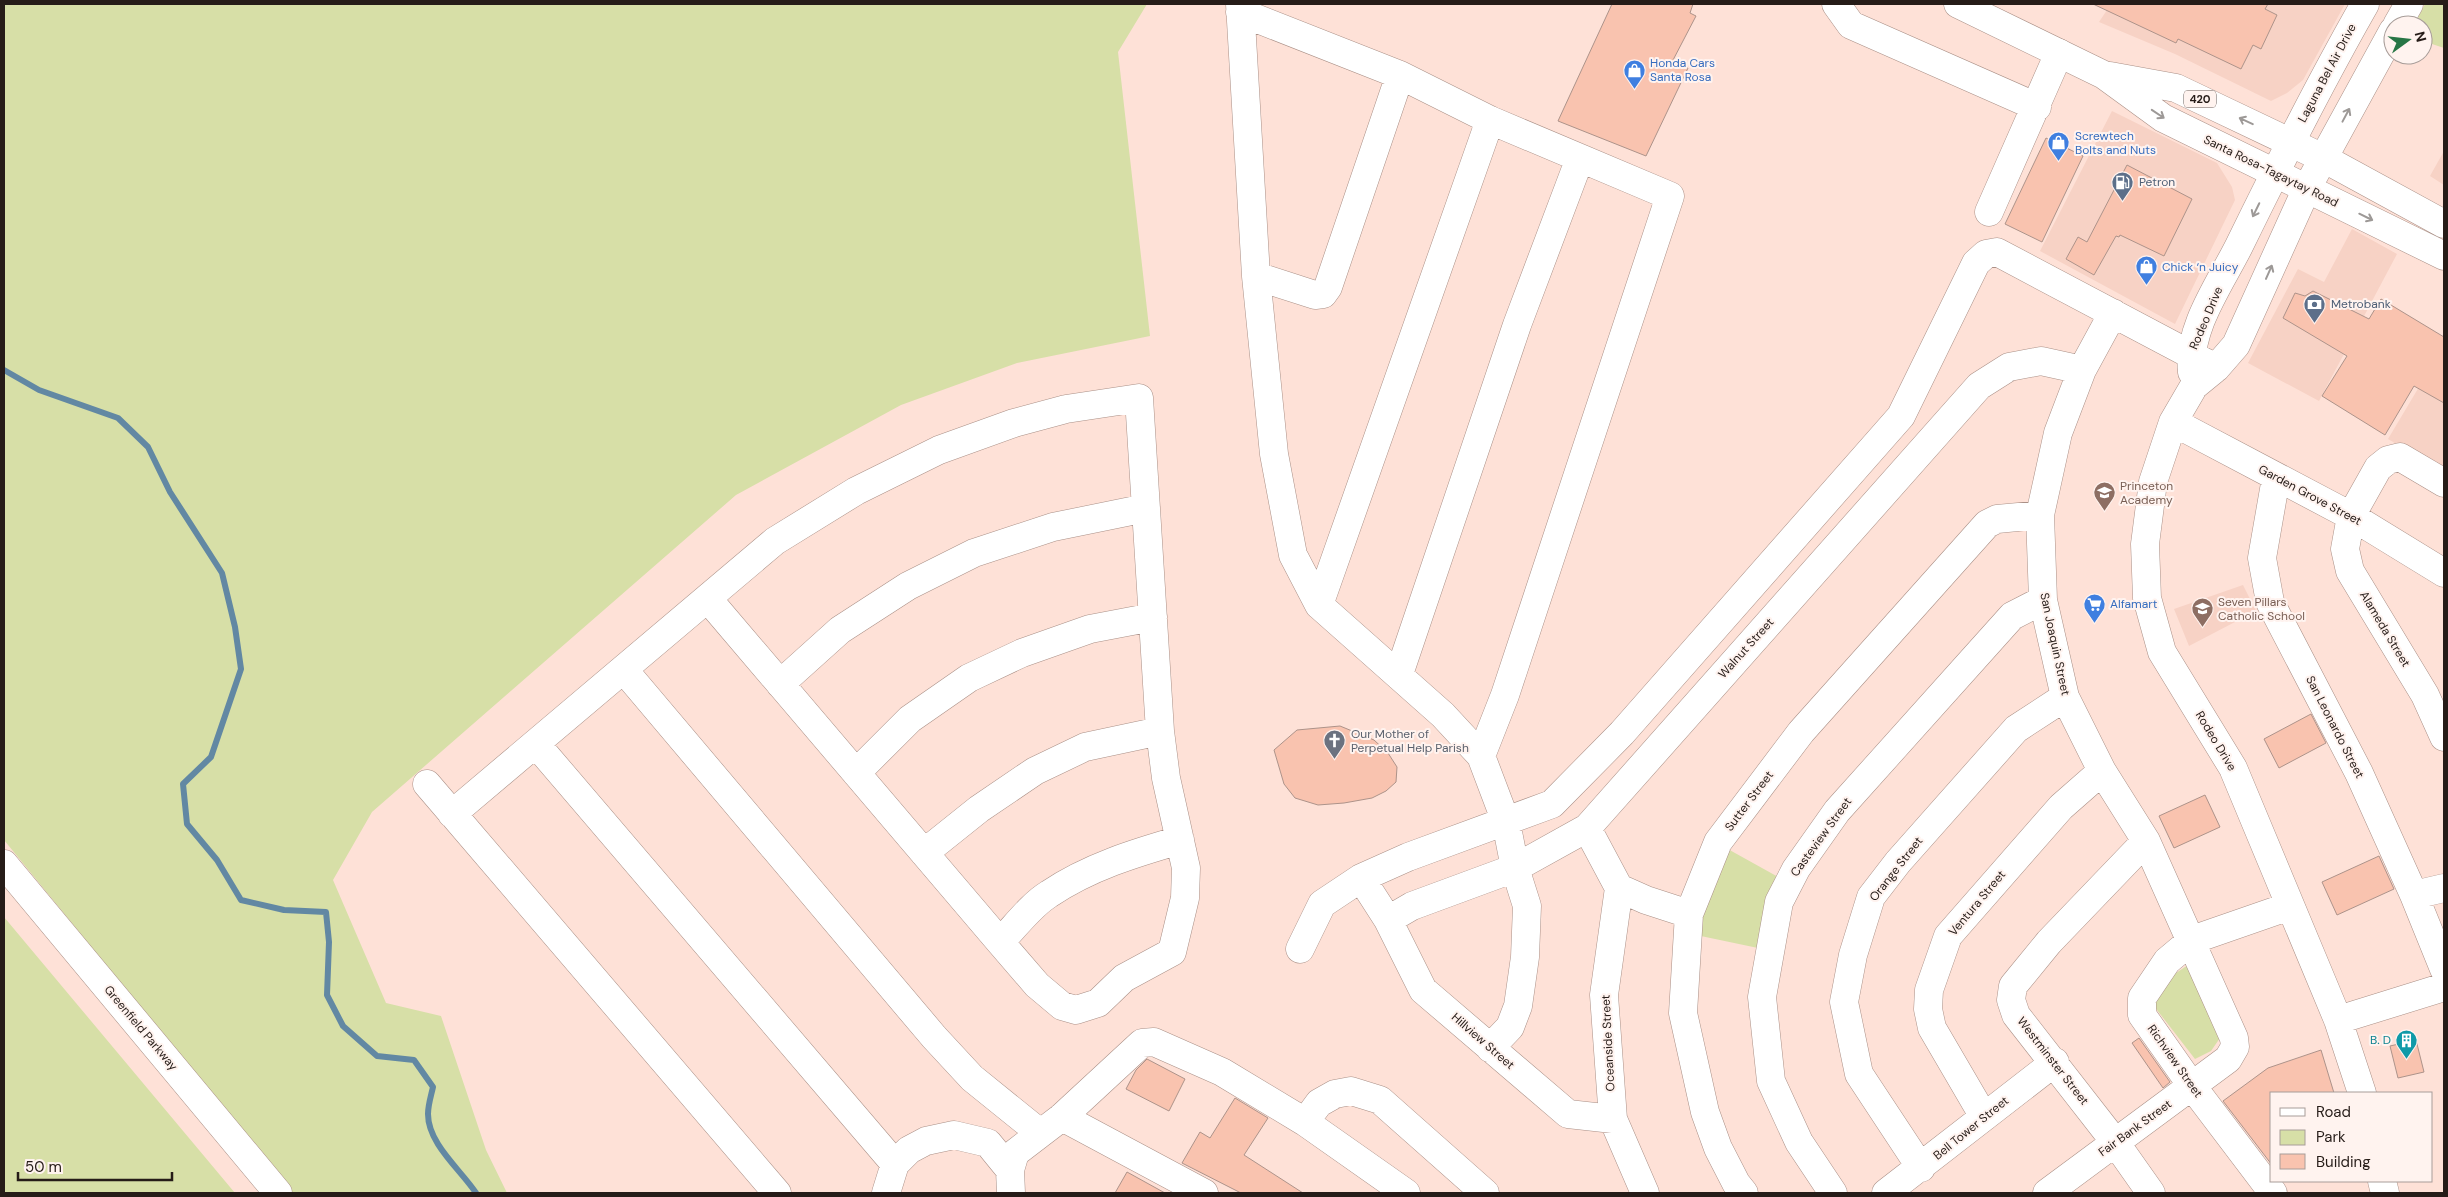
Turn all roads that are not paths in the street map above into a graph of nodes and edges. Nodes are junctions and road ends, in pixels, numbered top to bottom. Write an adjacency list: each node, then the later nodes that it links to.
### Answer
1 (1836, 4): 13 (street)
2 (1958, 4): 8 (street, Santa Rosa-Tagaytay Road / 420)
3 (2365, 4): 9 (street, Laguna Bel Air Drive)
4 (2409, 4): 6 (street)
5 (1240, 8): 10 (street); 23 (street)
6 (2402, 15)
7 (2383, 48): 12 (street)
8 (2059, 53): 11 (street, Santa Rosa-Tagaytay Road / 420); 13 (street)
9 (2328, 70): 12 (street); 15 (street, Laguna Bel Air Drive)
10 (1400, 75): 14 (street); 23 (street)
11 (2104, 75): 15 (street, Santa Rosa-Tagaytay Road / 420, one-way to 11); 18 (street, Santa Rosa-Tagaytay Road / 420, one-way to 18)
12 (2361, 87): 17 (street, one-way to 12)
13 (2037, 108): 20 (street)
14 (1490, 120): 16 (street); 38 (street)
15 (2290, 142): 17 (street, Santa Rosa-Tagaytay Road / 420); 18 (street, Laguna Bel Air Drive)
16 (1580, 158): 41 (street); 48 (street)
17 (2322, 158): 19 (street, Rodeo Drive); 21 (street, Santa Rosa-Tagaytay Road / 420)
18 (2274, 172): 19 (street, Santa Rosa-Tagaytay Road / 420); 25 (street, Rodeo Drive, one-way to 25)
19 (2306, 188): 22 (street, Santa Rosa-Tagaytay Road / 420, one-way to 22); 26 (street, Rodeo Drive, one-way to 19)
20 (1989, 212)
21 (2444, 224)
22 (2444, 256)
23 (1256, 276): 38 (street)
24 (2113, 314): 25 (street); 27 (street, San Joaquin Street); 53 (street)
25 (2190, 355): 26 (street); 28 (street, Rodeo Drive)
26 (2216, 368): 28 (street, Rodeo Drive)
27 (2082, 370): 33 (street, San Joaquin Street); 54 (street, Walnut Street)
28 (2194, 386): 29 (street, Rodeo Drive)
29 (2173, 422): 30 (street, Garden Grove Street); 64 (street, Rodeo Drive)
30 (2276, 478): 34 (street, Garden Grove Street); 63 (street, San Leonardo Street)
31 (2444, 483): 34 (street)
32 (1146, 508): 36 (street); 39 (street); 42 (street)
33 (2040, 515): 37 (street, San Joaquin Street); 65 (street, Sutter Street)
34 (2351, 516): 35 (street, Garden Grove Street); 43 (street, Alameda Street)
35 (2444, 573)
36 (708, 599): 40 (street); 42 (street)
37 (2044, 600): 44 (street, San Joaquin Street); 95 (street, Casteview Street)
38 (1319, 605): 41 (street)
39 (1153, 617): 45 (street); 50 (street)
40 (624, 670): 47 (street); 82 (street)
41 (1399, 674): 48 (street)
42 (780, 684): 50 (street)
43 (2434, 692): 46 (street, Alameda Street)
44 (2065, 698): 49 (street, San Joaquin Street); 85 (street, Orange Street)
45 (1160, 731): 55 (street); 57 (street)
46 (2444, 737)
47 (536, 744): 52 (street); 84 (street)
48 (1481, 756): 53 (street)
49 (2102, 771): 56 (street, San Joaquin Street); 79 (street, Ventura Street)
50 (856, 773): 57 (street)
51 (426, 784): 52 (street)
52 (452, 814): 88 (street)
53 (1506, 822): 59 (street); 60 (street)
54 (1587, 828): 59 (street, Walnut Street); 61 (street)
55 (1180, 840): 68 (street); 68 (street)
56 (2146, 841): 67 (street, San Joaquin Street); 75 (street, Westminster Street)
57 (924, 853): 68 (street)
58 (4, 864): 87 (street, Greenfield Parkway)
59 (1515, 868): 66 (street, Walnut Street); 74 (street)
60 (1361, 878): 66 (street, Hillview Street); 69 (street)
61 (1619, 888): 65 (street); 80 (street, Oceanside Street)
62 (2444, 888): 63 (street)
63 (2414, 895): 70 (street, San Leonardo Street)
64 (2290, 906): 67 (street, Richview Street); 72 (street, Rodeo Drive)
65 (1689, 914): 94 (street, Sutter Street)
66 (1388, 920): 74 (street, Hillview Street)
67 (2192, 940): 73 (street, San Joaquin Street); 76 (street, Richview Street)
68 (1000, 942)
69 (1300, 949)
70 (2444, 969)
71 (2444, 987): 72 (street)
72 (2338, 1020): 77 (street, Rodeo Drive)
73 (2234, 1038): 76 (street, Fair Bank Street)
74 (1490, 1048): 80 (street, Hillview Street)
75 (2054, 1062): 79 (street, Bell Tower Street); 83 (street, Westminster Street)
76 (2192, 1086): 83 (street, Fair Bank Street); 99 (street, Richview Street)
77 (2362, 1092)
78 (1062, 1116): 81 (street); 82 (street); 90 (street)
79 (1984, 1117): 85 (street, Bell Tower Street)
80 (1613, 1119): 93 (street, Oceanside Street)
81 (1305, 1122): 91 (street); 92 (street)
82 (1040, 1133): 86 (street)
83 (2115, 1142): 97 (street, Fair Bank Street); 98 (street, Westminster Street)
84 (895, 1164): 86 (street); 89 (street)
85 (1921, 1168): 96 (street, Bell Tower Street)
86 (1011, 1182)
87 (278, 1193)
88 (777, 1193)
89 (886, 1193)
90 (1204, 1193)
91 (1406, 1193)
92 (1485, 1193)
93 (1645, 1193)
94 (1744, 1193)
95 (1834, 1193)
96 (1886, 1193)
97 (2047, 1193)
98 (2151, 1193)
99 (2273, 1193)

